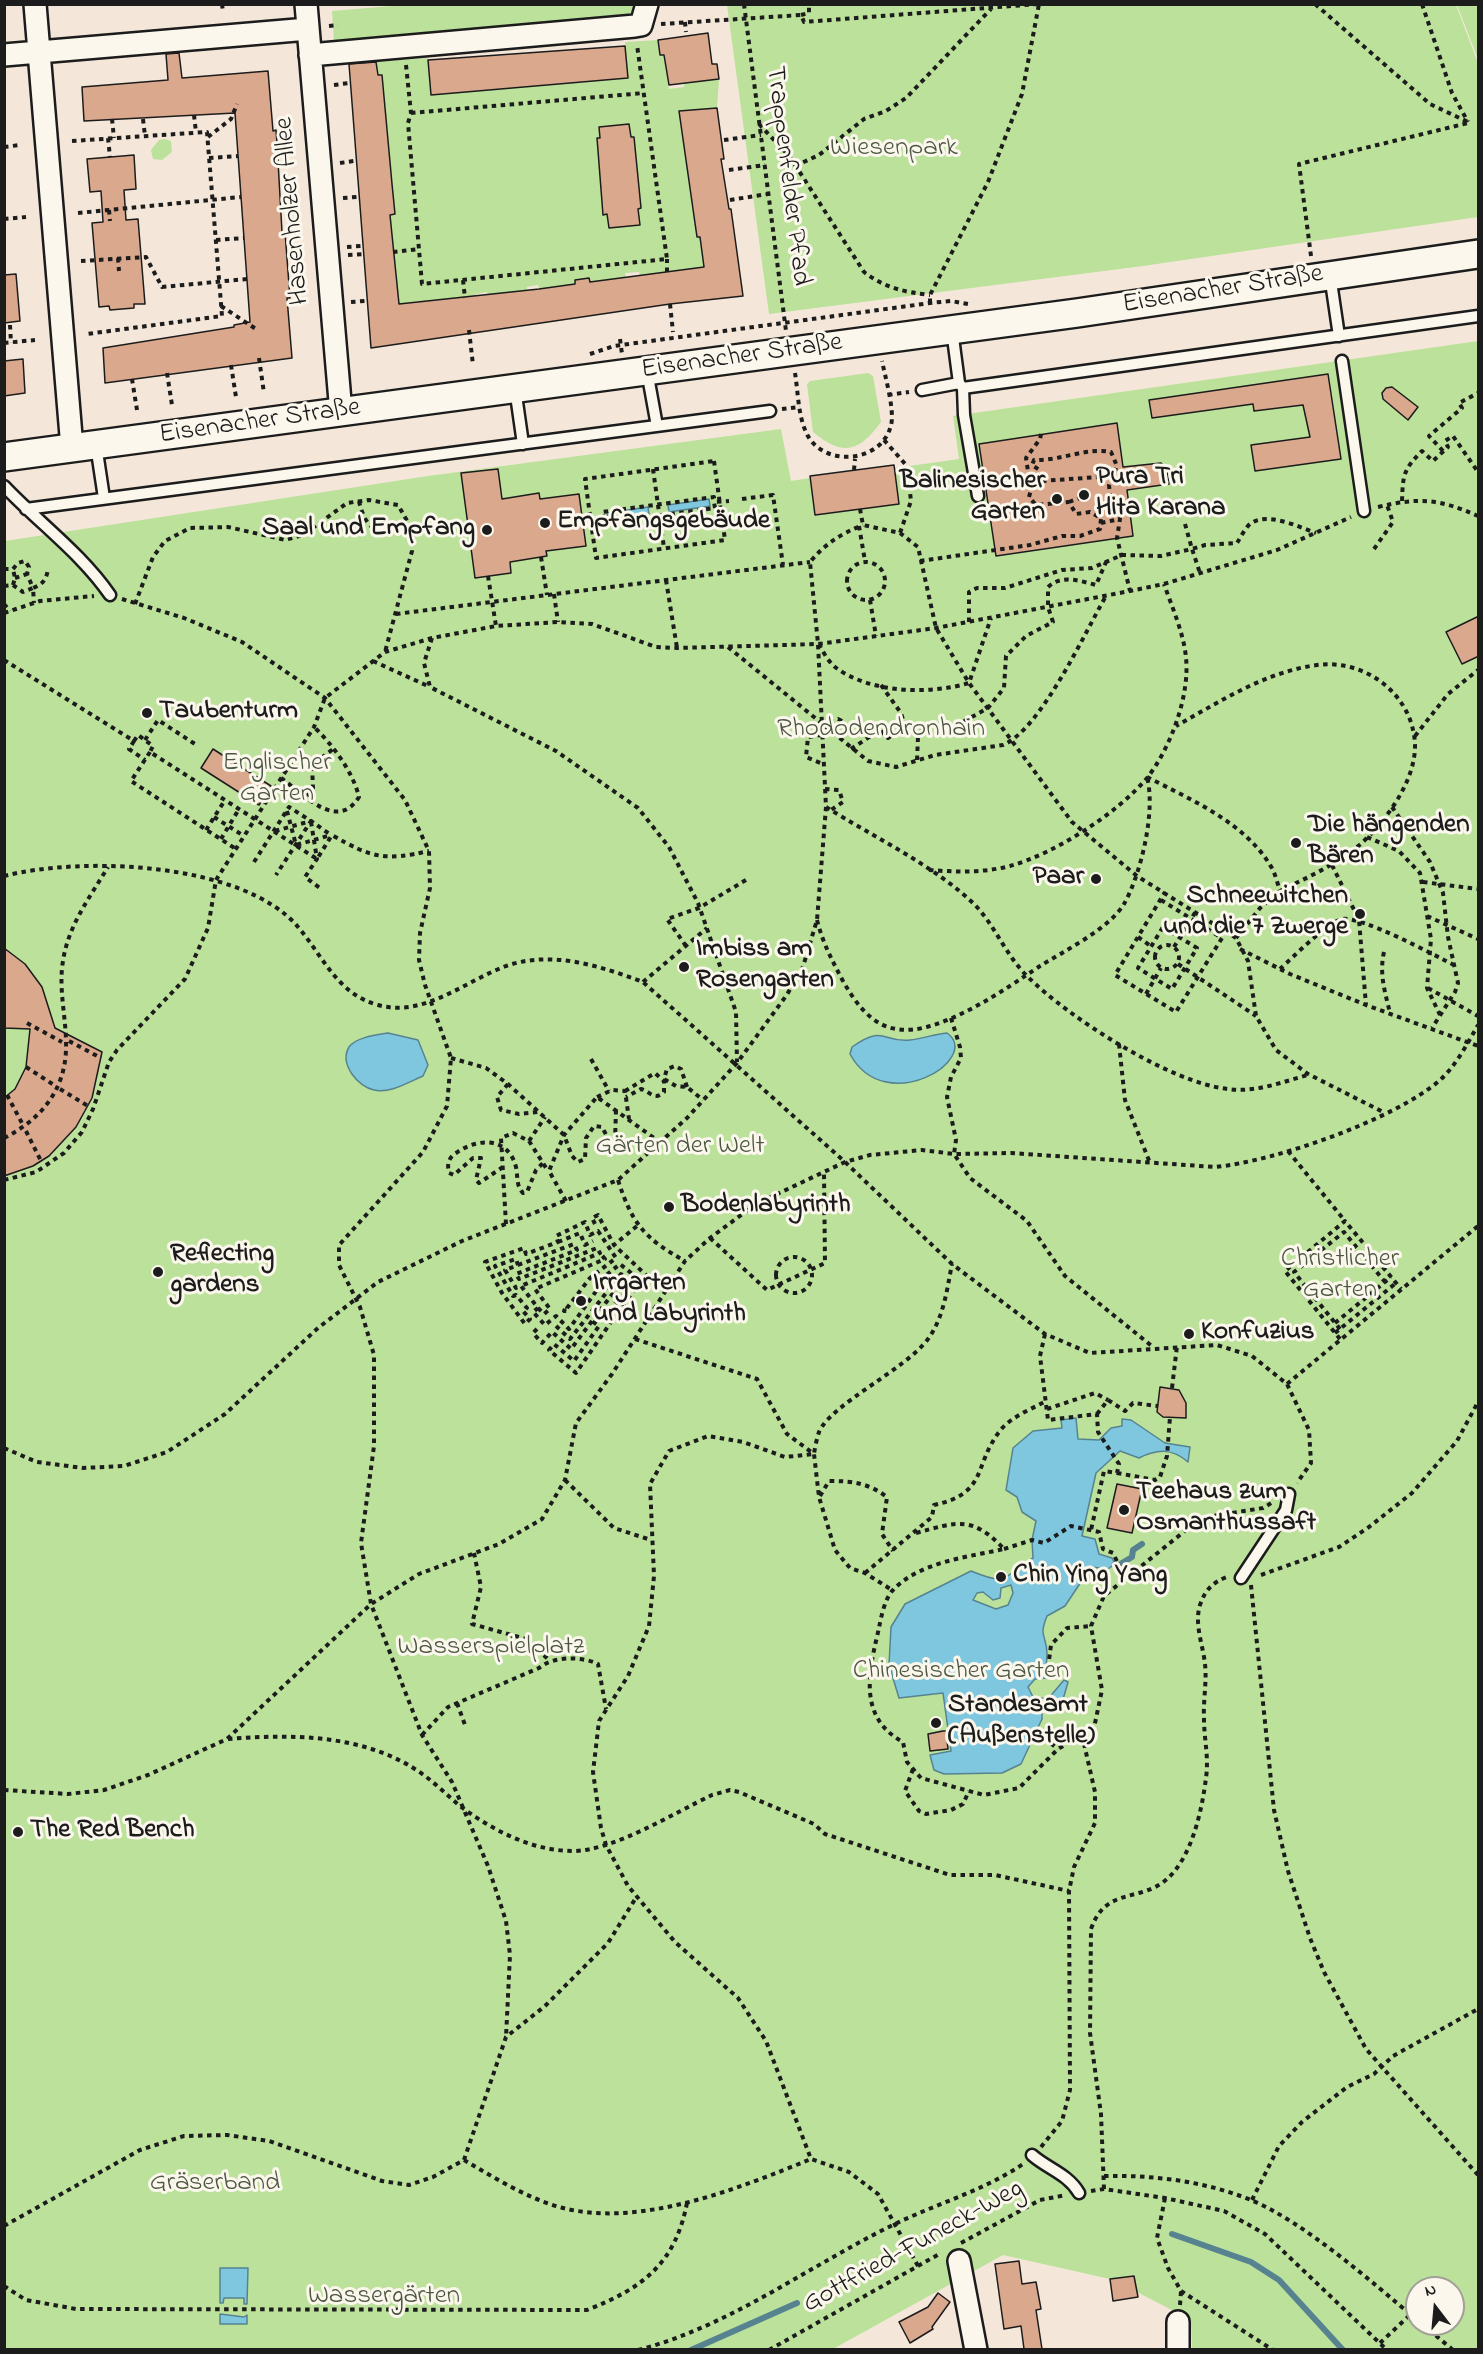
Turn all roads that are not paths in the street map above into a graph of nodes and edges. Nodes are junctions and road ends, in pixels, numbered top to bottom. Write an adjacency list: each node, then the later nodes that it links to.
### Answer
1 (34, 4): 5 (street)
2 (306, 4): 4 (street, Hasenholzer Allee)
3 (647, 4): 7 (street)
4 (318, 27): 5 (street); 7 (street, Hasenholzer Allee)
5 (38, 52): 6 (street); 22 (street)
6 (4, 55)
7 (310, 56): 19 (street, Hasenholzer Allee)
8 (1479, 254): 9 (street, Eisenacher Straße)
9 (1321, 266): 11 (street, Eisenacher Straße); 12 (lane)
10 (1479, 316): 12 (lane)
11 (952, 330): 14 (street, Eisenacher Straße); 15 (lane)
12 (1339, 336): 15 (lane)
13 (1342, 361): 28 (lane)
14 (647, 371): 16 (street, Eisenacher Straße); 20 (lane)
15 (961, 386): 17 (lane); 25 (lane)
16 (514, 388): 19 (street, Eisenacher Straße); 21 (lane)
17 (922, 390)
18 (770, 411): 20 (lane)
19 (341, 413): 22 (street, Eisenacher Straße)
20 (657, 426): 21 (lane)
21 (524, 444): 26 (lane)
22 (84, 447): 23 (street, Eisenacher Straße); 26 (lane)
23 (4, 457)
24 (4, 486): 27 (lane)
25 (978, 496)
26 (104, 498): 27 (lane)
27 (26, 509): 29 (lane)
28 (1364, 511)
29 (110, 595)
30 (1289, 1494): 31 (lane)
31 (1241, 1578)
32 (1032, 2155): 33 (lane)
33 (1079, 2193)
34 (954, 2252): 36 (street)
35 (1178, 2322): 37 (street)
36 (976, 2349)
37 (1178, 2349)

